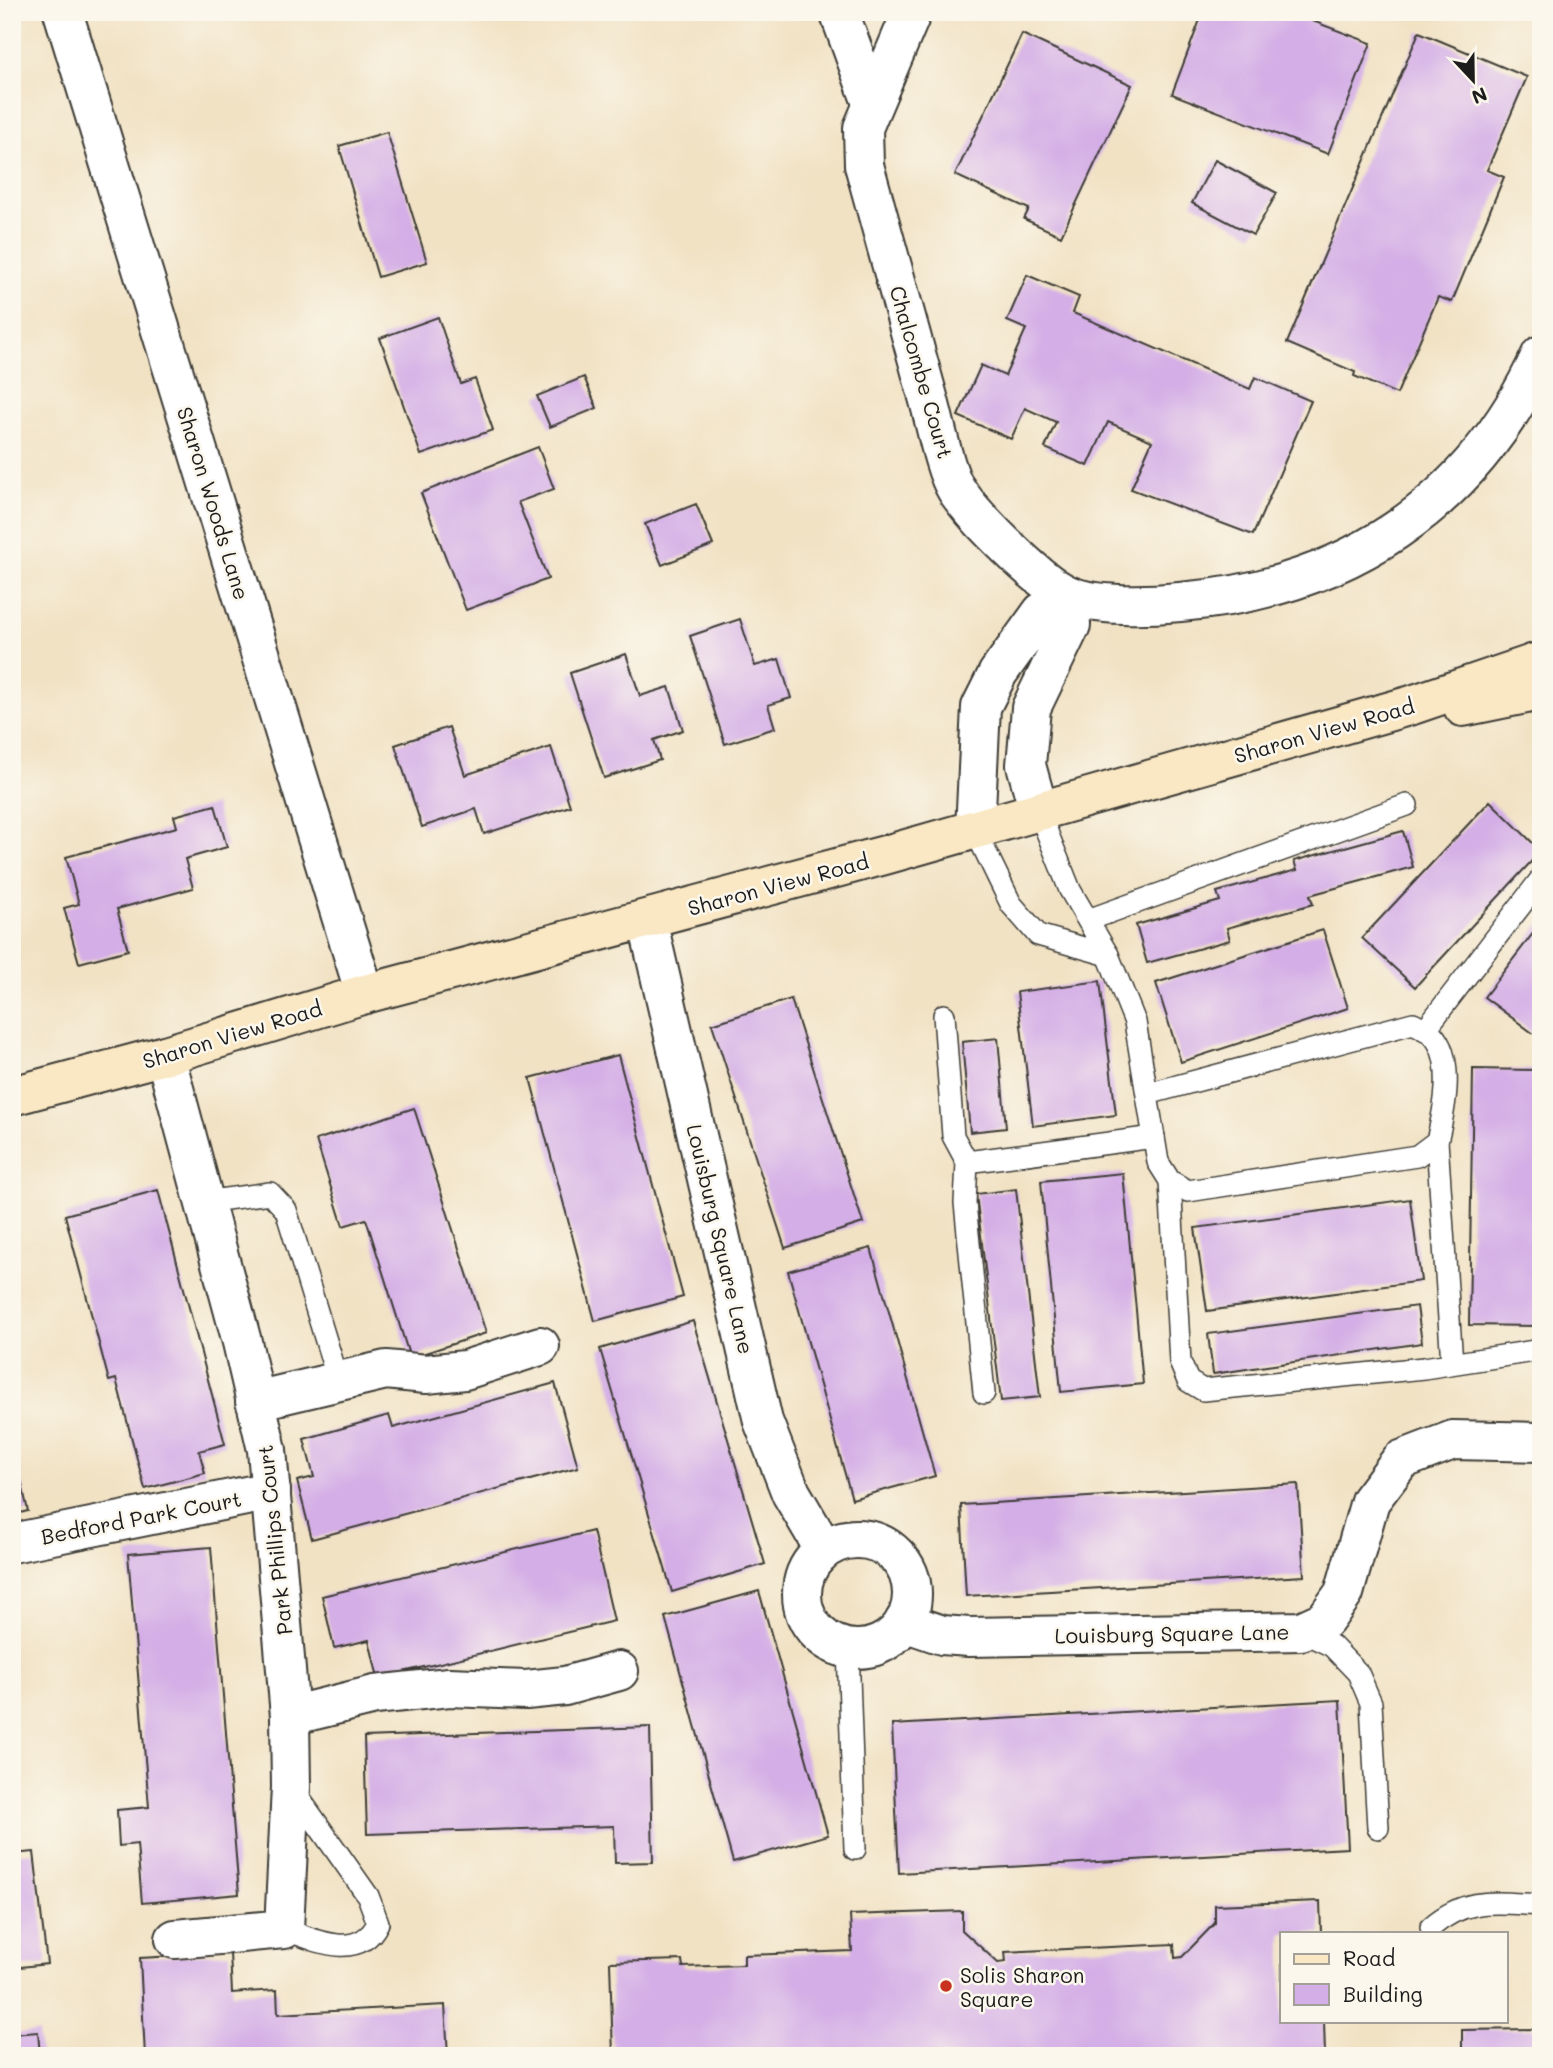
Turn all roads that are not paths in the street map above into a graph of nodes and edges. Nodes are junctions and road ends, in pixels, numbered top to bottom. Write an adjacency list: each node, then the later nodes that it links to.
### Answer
1 (63, 12): 17 (street, Sharon Woods Lane)
2 (839, 12): 4 (street)
3 (912, 12): 4 (street, Chalcombe Court)
4 (872, 103): 6 (street, Chalcombe Court)
5 (1541, 355): 6 (street, Chalcombe Court)
6 (1069, 596): 11 (street); 12 (street)
7 (1541, 661): 9 (street, Sharon View Road)
8 (1541, 691): 9 (street)
9 (1412, 705): 11 (street, Sharon View Road)
10 (1407, 805): 15 (lane)
11 (1039, 811): 12 (street, Sharon View Road); 15 (lane)
12 (975, 830): 14 (street, Sharon View Road); 16 (lane)
13 (1541, 879): 19 (lane)
14 (647, 919): 17 (street, Sharon View Road); 37 (street, Louisburg Square Lane)
15 (1088, 920): 16 (lane)
16 (1108, 956): 21 (lane)
17 (365, 994): 20 (street, Sharon View Road)
18 (943, 1015): 25 (lane)
19 (1424, 1030): 21 (lane); 24 (lane)
20 (164, 1055): 22 (street, Sharon View Road); 27 (street, Park Phillips Court)
21 (1147, 1094): 23 (lane)
22 (12, 1096)
23 (1154, 1137): 25 (lane); 26 (lane)
24 (1437, 1141): 26 (lane); 30 (lane)
25 (967, 1161): 32 (lane)
26 (1170, 1181): 30 (lane)
27 (204, 1202): 31 (lane); 33 (street, Park Phillips Court)
28 (540, 1346): 31 (street)
29 (1541, 1350): 30 (lane)
30 (1452, 1363)
31 (338, 1380): 33 (street)
32 (984, 1393)
33 (255, 1401): 35 (street, Park Phillips Court)
34 (1541, 1442): 39 (street, Louisburg Square Lane)
35 (271, 1491): 36 (street, Bedford Park Court); 42 (street, Park Phillips Court)
36 (12, 1543)
37 (824, 1549): 38 (street); 40 (street)
38 (904, 1622): 39 (street, Louisburg Square Lane); 40 (street)
39 (1301, 1631): 44 (lane)
40 (848, 1648): 45 (lane)
41 (619, 1671): 42 (street)
42 (290, 1716): 43 (street, Park Phillips Court)
43 (290, 1787): 48 (street, Park Phillips Court); 48 (lane)
44 (1378, 1828)
45 (855, 1849)
46 (1541, 1905): 47 (lane)
47 (1431, 1927)
48 (284, 1929): 49 (street)
49 (175, 1939)

